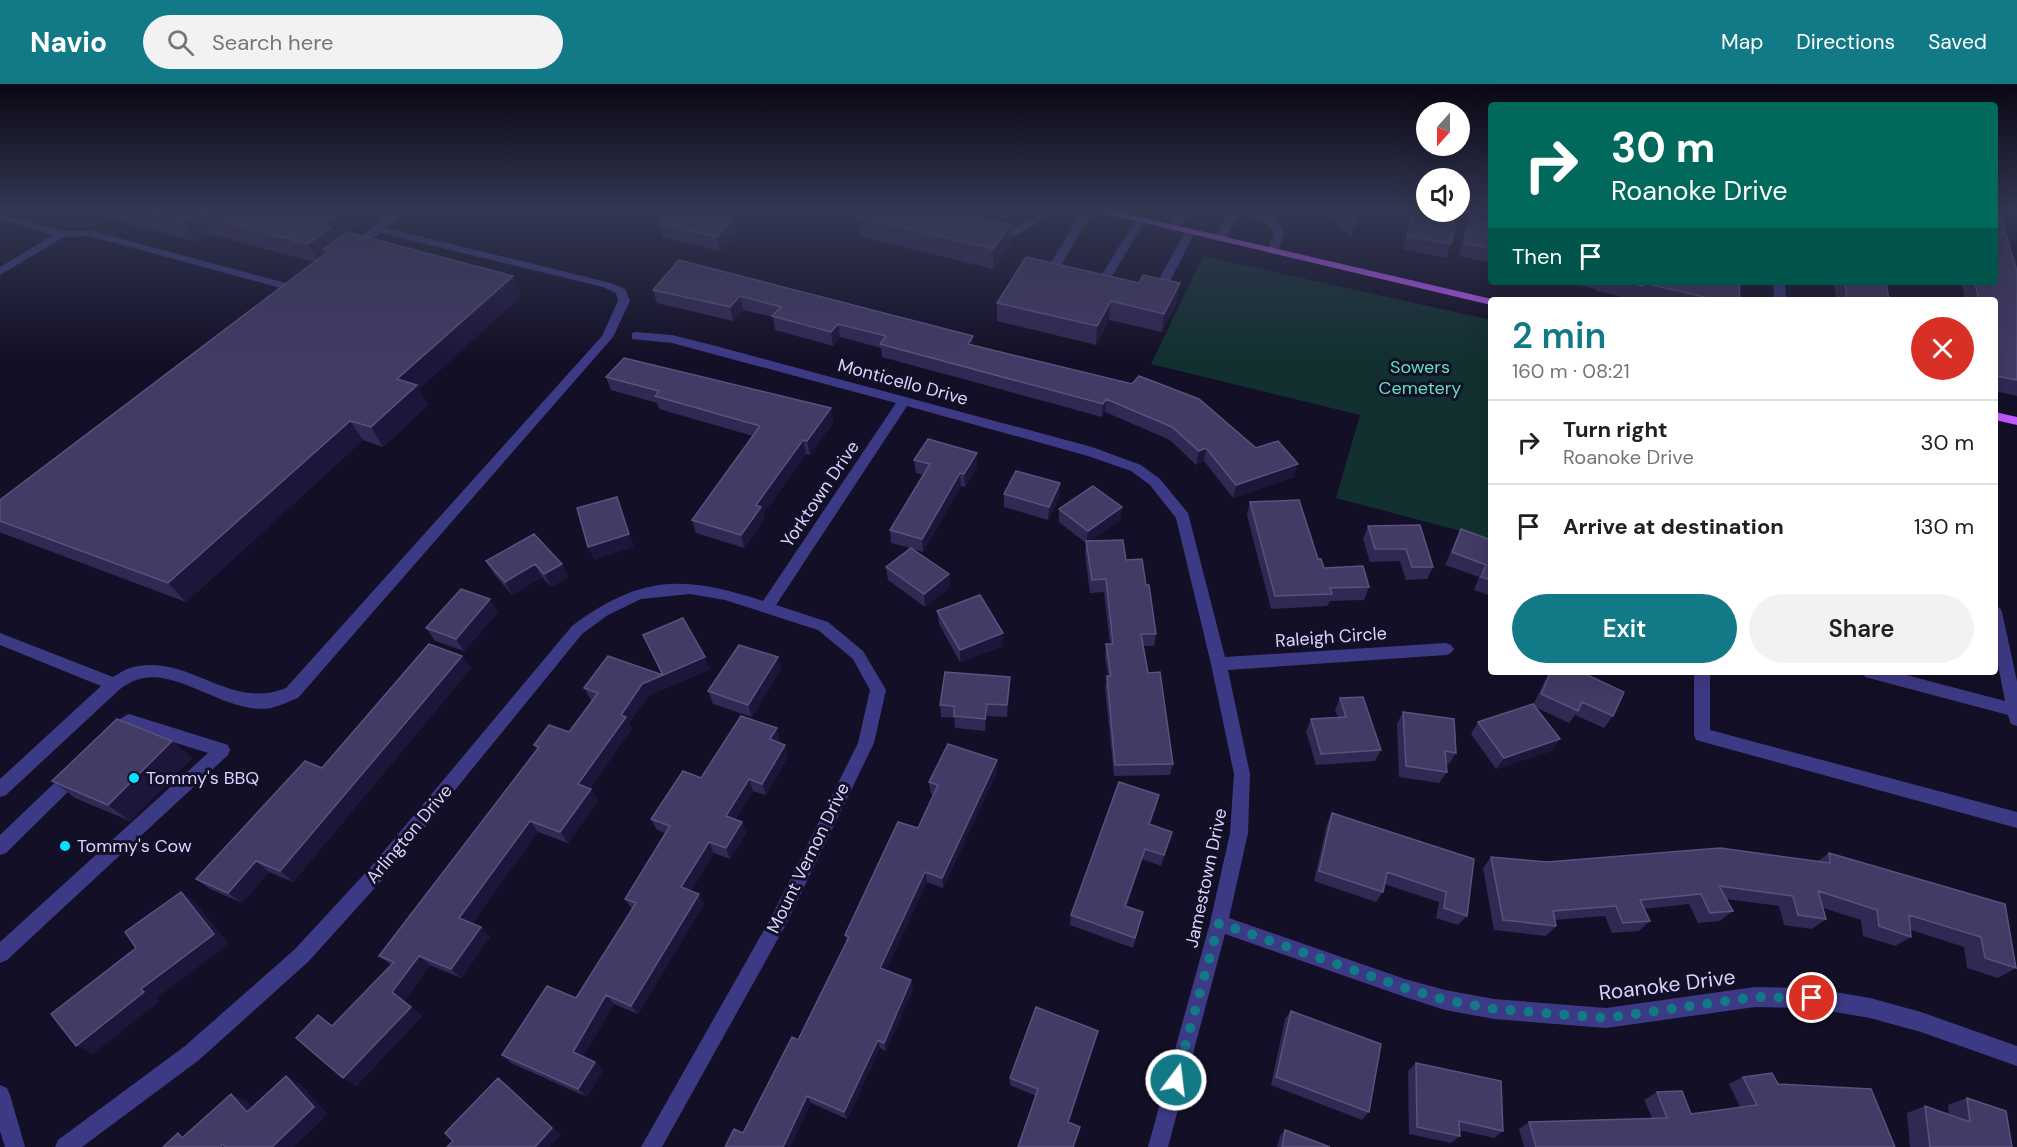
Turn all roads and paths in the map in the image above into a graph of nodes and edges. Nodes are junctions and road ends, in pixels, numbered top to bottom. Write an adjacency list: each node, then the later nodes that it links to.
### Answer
1 (20, 260): 8 (street)
2 (195, 260): 11 (street)
3 (503, 260): 24 (street)
4 (1059, 260): 5 (street)
5 (1117, 260)
6 (1175, 260): 9 (street)
7 (1311, 260): 10 (main road)
8 (0, 272)
9 (1164, 281)
10 (1488, 300)
11 (280, 301)
12 (636, 336): 13 (street, Monticello Drive)
13 (904, 401): 16 (street, Monticello Drive); 17 (street, Yorktown Drive)
14 (1998, 417): 15 (main road)
15 (2017, 421)
16 (1155, 482): 21 (street, Jamestown Drive)
17 (767, 607): 34 (street, Arlington Drive); 35 (street, Mount Vernon Drive)
18 (1998, 627): 25 (street)
19 (0, 639): 24 (street)
20 (1446, 648): 21 (street, Raleigh Circle)
21 (1219, 664): 29 (street, Jamestown Drive)
22 (1702, 675): 27 (street)
23 (1881, 675): 25 (street)
24 (114, 684): 26 (street)
25 (2016, 714)
26 (0, 790)
27 (2017, 820)
28 (0, 846): 30 (street)
29 (1219, 923): 31 (street, Roanoke Drive); 36 (street, Jamestown Drive)
30 (0, 954)
31 (2017, 1056)
32 (0, 1095): 33 (street)
33 (15, 1147)
34 (65, 1147)
35 (651, 1147)
36 (1158, 1147)

